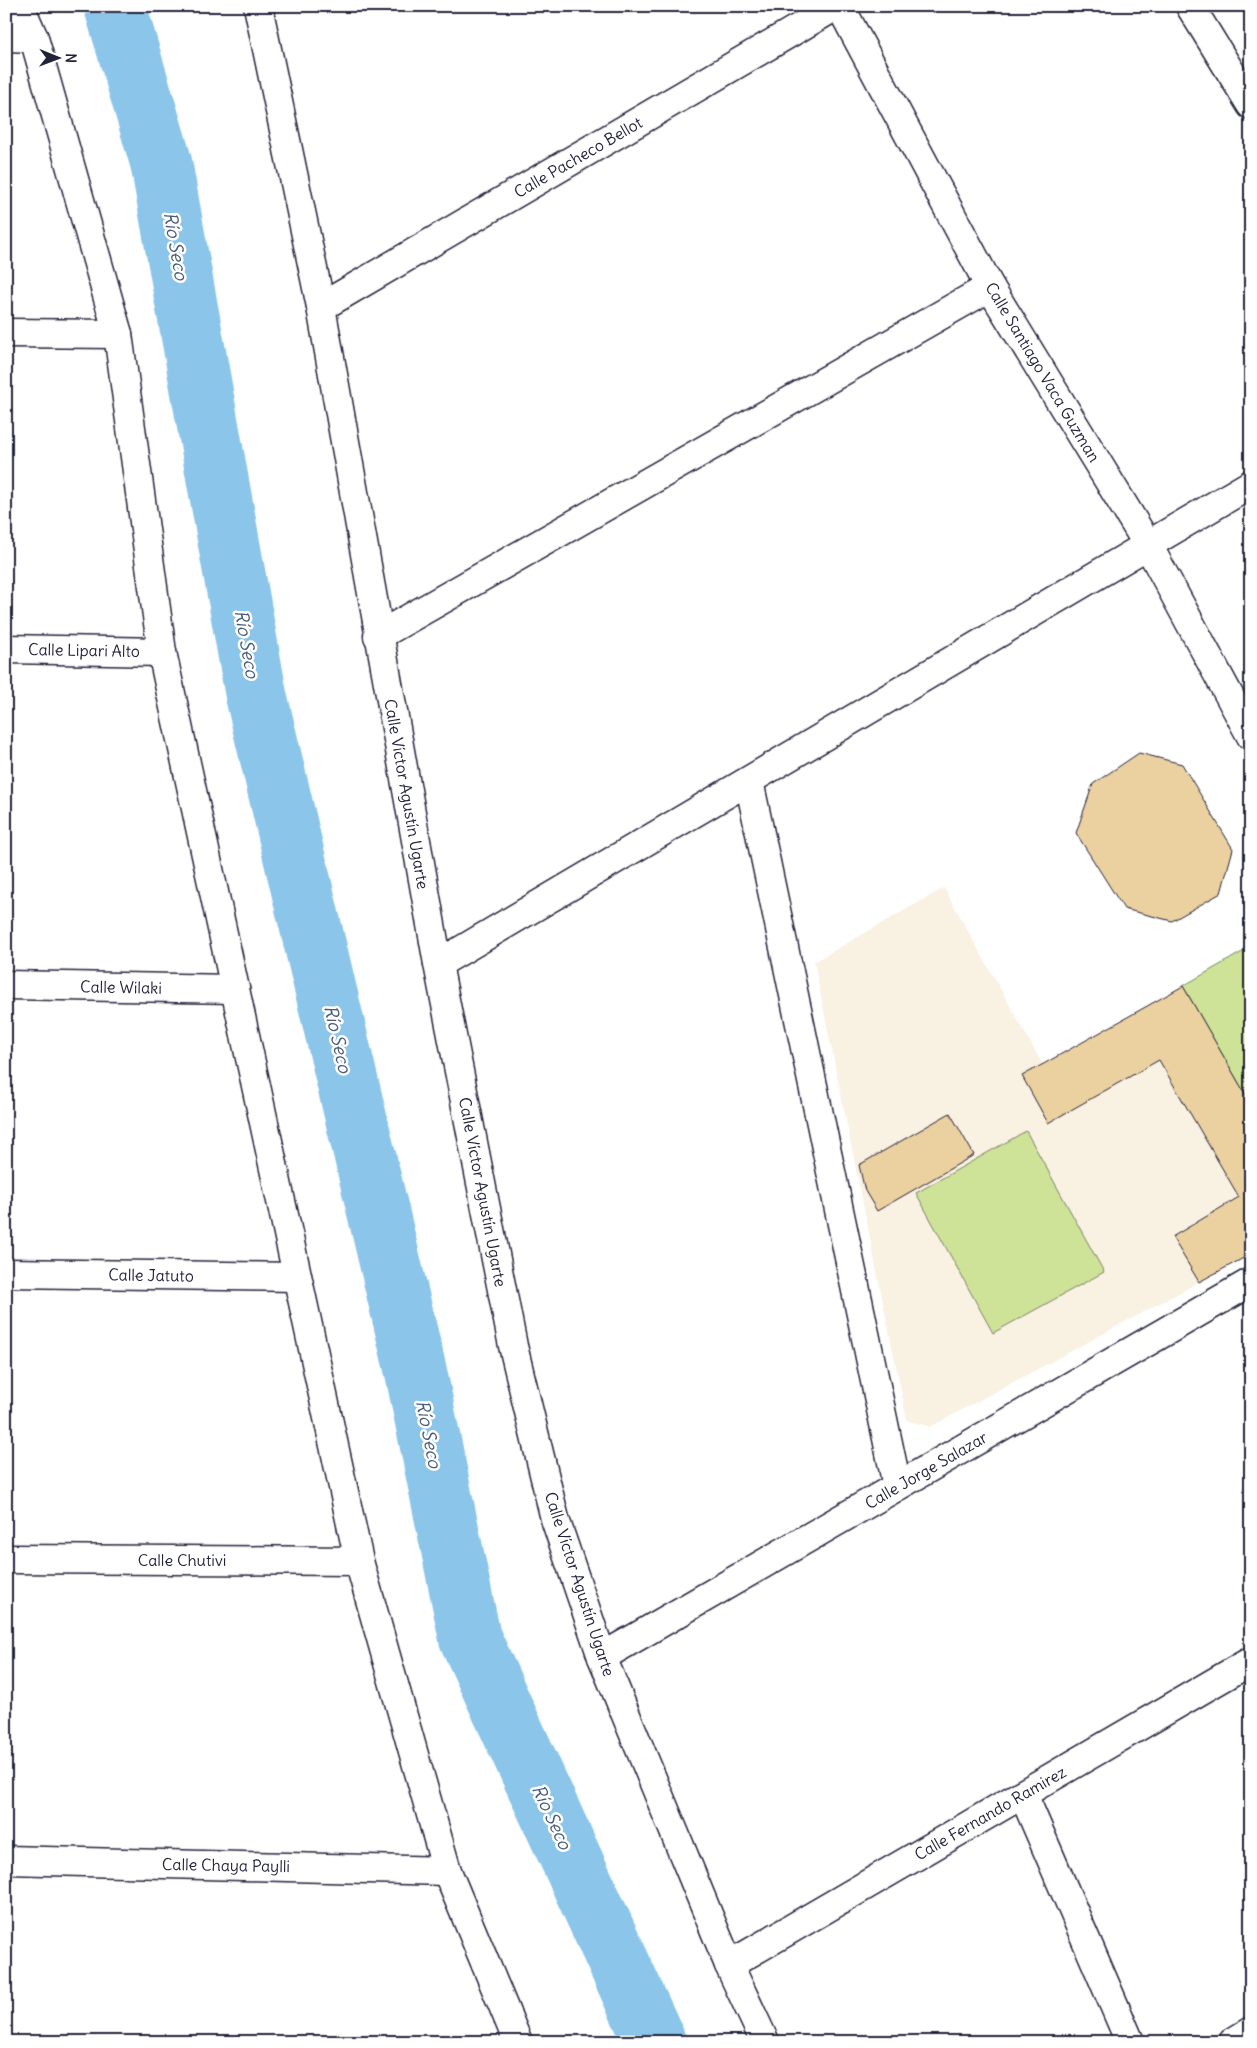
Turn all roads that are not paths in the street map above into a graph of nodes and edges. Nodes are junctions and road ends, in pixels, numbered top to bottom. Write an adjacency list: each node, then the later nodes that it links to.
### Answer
1 (20, 6): 6 (street)
2 (258, 6): 9 (street, Calle Víctor Agustín Ugarte)
3 (838, 6): 8 (street, Calle Santiago Vaca Guzman); 9 (street, Calle Pacheco Bellot)
4 (1190, 6): 7 (street)
5 (6, 37): 6 (street)
6 (34, 38): 11 (street)
7 (1251, 105)
8 (990, 286): 13 (street, Calle Santiago Vaca Guzman); 14 (street)
9 (321, 307): 14 (street, Calle Víctor Agustín Ugarte)
10 (6, 332): 11 (street)
11 (118, 334): 16 (street)
12 (1251, 484): 13 (street)
13 (1148, 545): 17 (street, Calle Santiago Vaca Guzman); 18 (street)
14 (378, 636): 19 (street, Calle Víctor Agustín Ugarte)
15 (6, 649): 16 (street, Calle Lipari Alto)
16 (162, 652): 21 (street)
17 (1251, 736)
18 (749, 781): 19 (street); 25 (street)
19 (438, 964): 28 (street, Calle Víctor Agustín Ugarte)
20 (6, 985): 21 (street, Calle Wilaki)
21 (235, 989): 23 (street)
22 (6, 1273): 23 (street, Calle Jatuto)
23 (296, 1277): 27 (street)
24 (1251, 1282): 25 (street, Calle Jorge Salazar)
25 (897, 1486): 28 (street, Calle Jorge Salazar)
26 (6, 1558): 27 (street, Calle Chutivi)
27 (359, 1561): 32 (street)
28 (602, 1658): 33 (street, Calle Víctor Agustín Ugarte)
29 (1251, 1661): 30 (street, Calle Fernando Ramirez)
30 (1023, 1794): 33 (street, Calle Fernando Ramirez); 37 (street)
31 (6, 1860): 32 (street, Calle Chaya Paylli)
32 (447, 1871): 35 (street)
33 (729, 1965): 36 (street, Calle Víctor Agustín Ugarte)
34 (1251, 2031): 38 (street)
35 (518, 2042)
36 (765, 2042)
37 (1130, 2042)
38 (1233, 2042)

